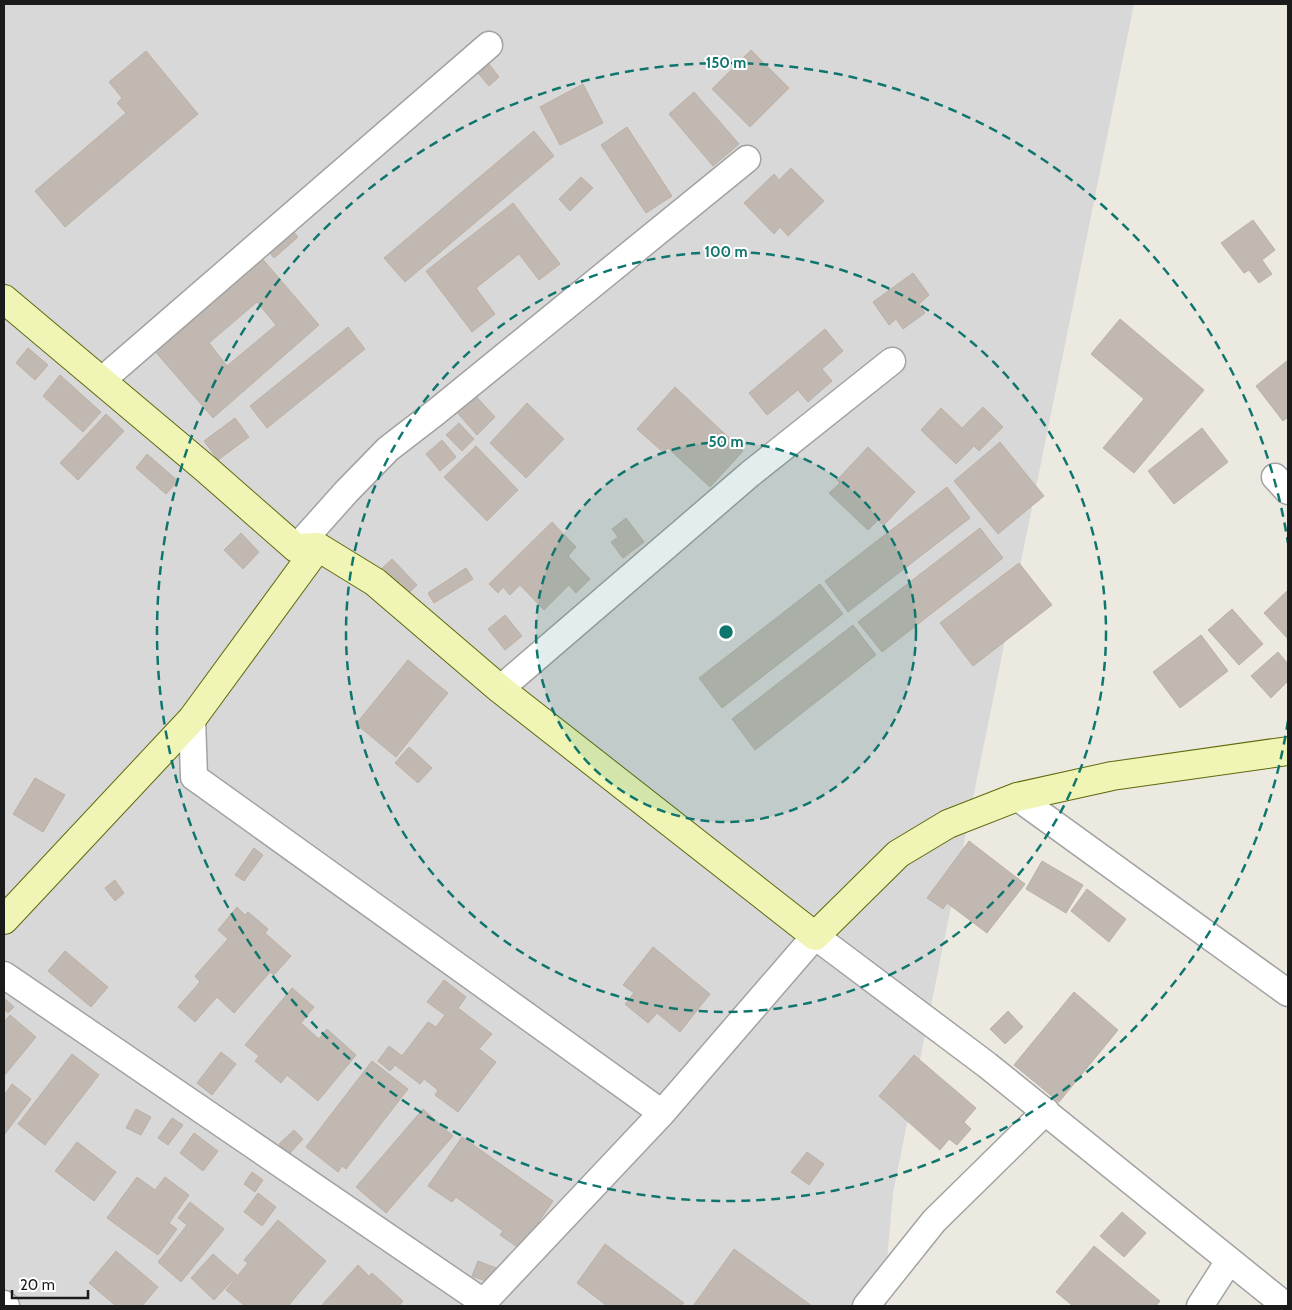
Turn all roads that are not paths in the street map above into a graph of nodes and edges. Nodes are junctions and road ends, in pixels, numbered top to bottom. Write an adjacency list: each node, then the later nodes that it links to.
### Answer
1 (489, 45): 5 (street)
2 (748, 159): 6 (street)
3 (4, 299): 5 (street)
4 (892, 362): 7 (street)
5 (101, 381): 6 (street)
6 (307, 547): 7 (street); 8 (street)
7 (500, 689): 12 (street)
8 (192, 719): 11 (street); 16 (street)
9 (1288, 751): 10 (street)
10 (1017, 797): 12 (street); 14 (street)
11 (5, 915)
12 (815, 936): 15 (street); 16 (street)
13 (4, 975): 18 (street)
14 (1288, 993)
15 (1046, 1111): 17 (street); 19 (street)
16 (662, 1113): 18 (street)
17 (1229, 1261): 20 (street); 21 (street)
18 (481, 1304)
19 (866, 1306)
20 (1200, 1306)
21 (1286, 1306)

